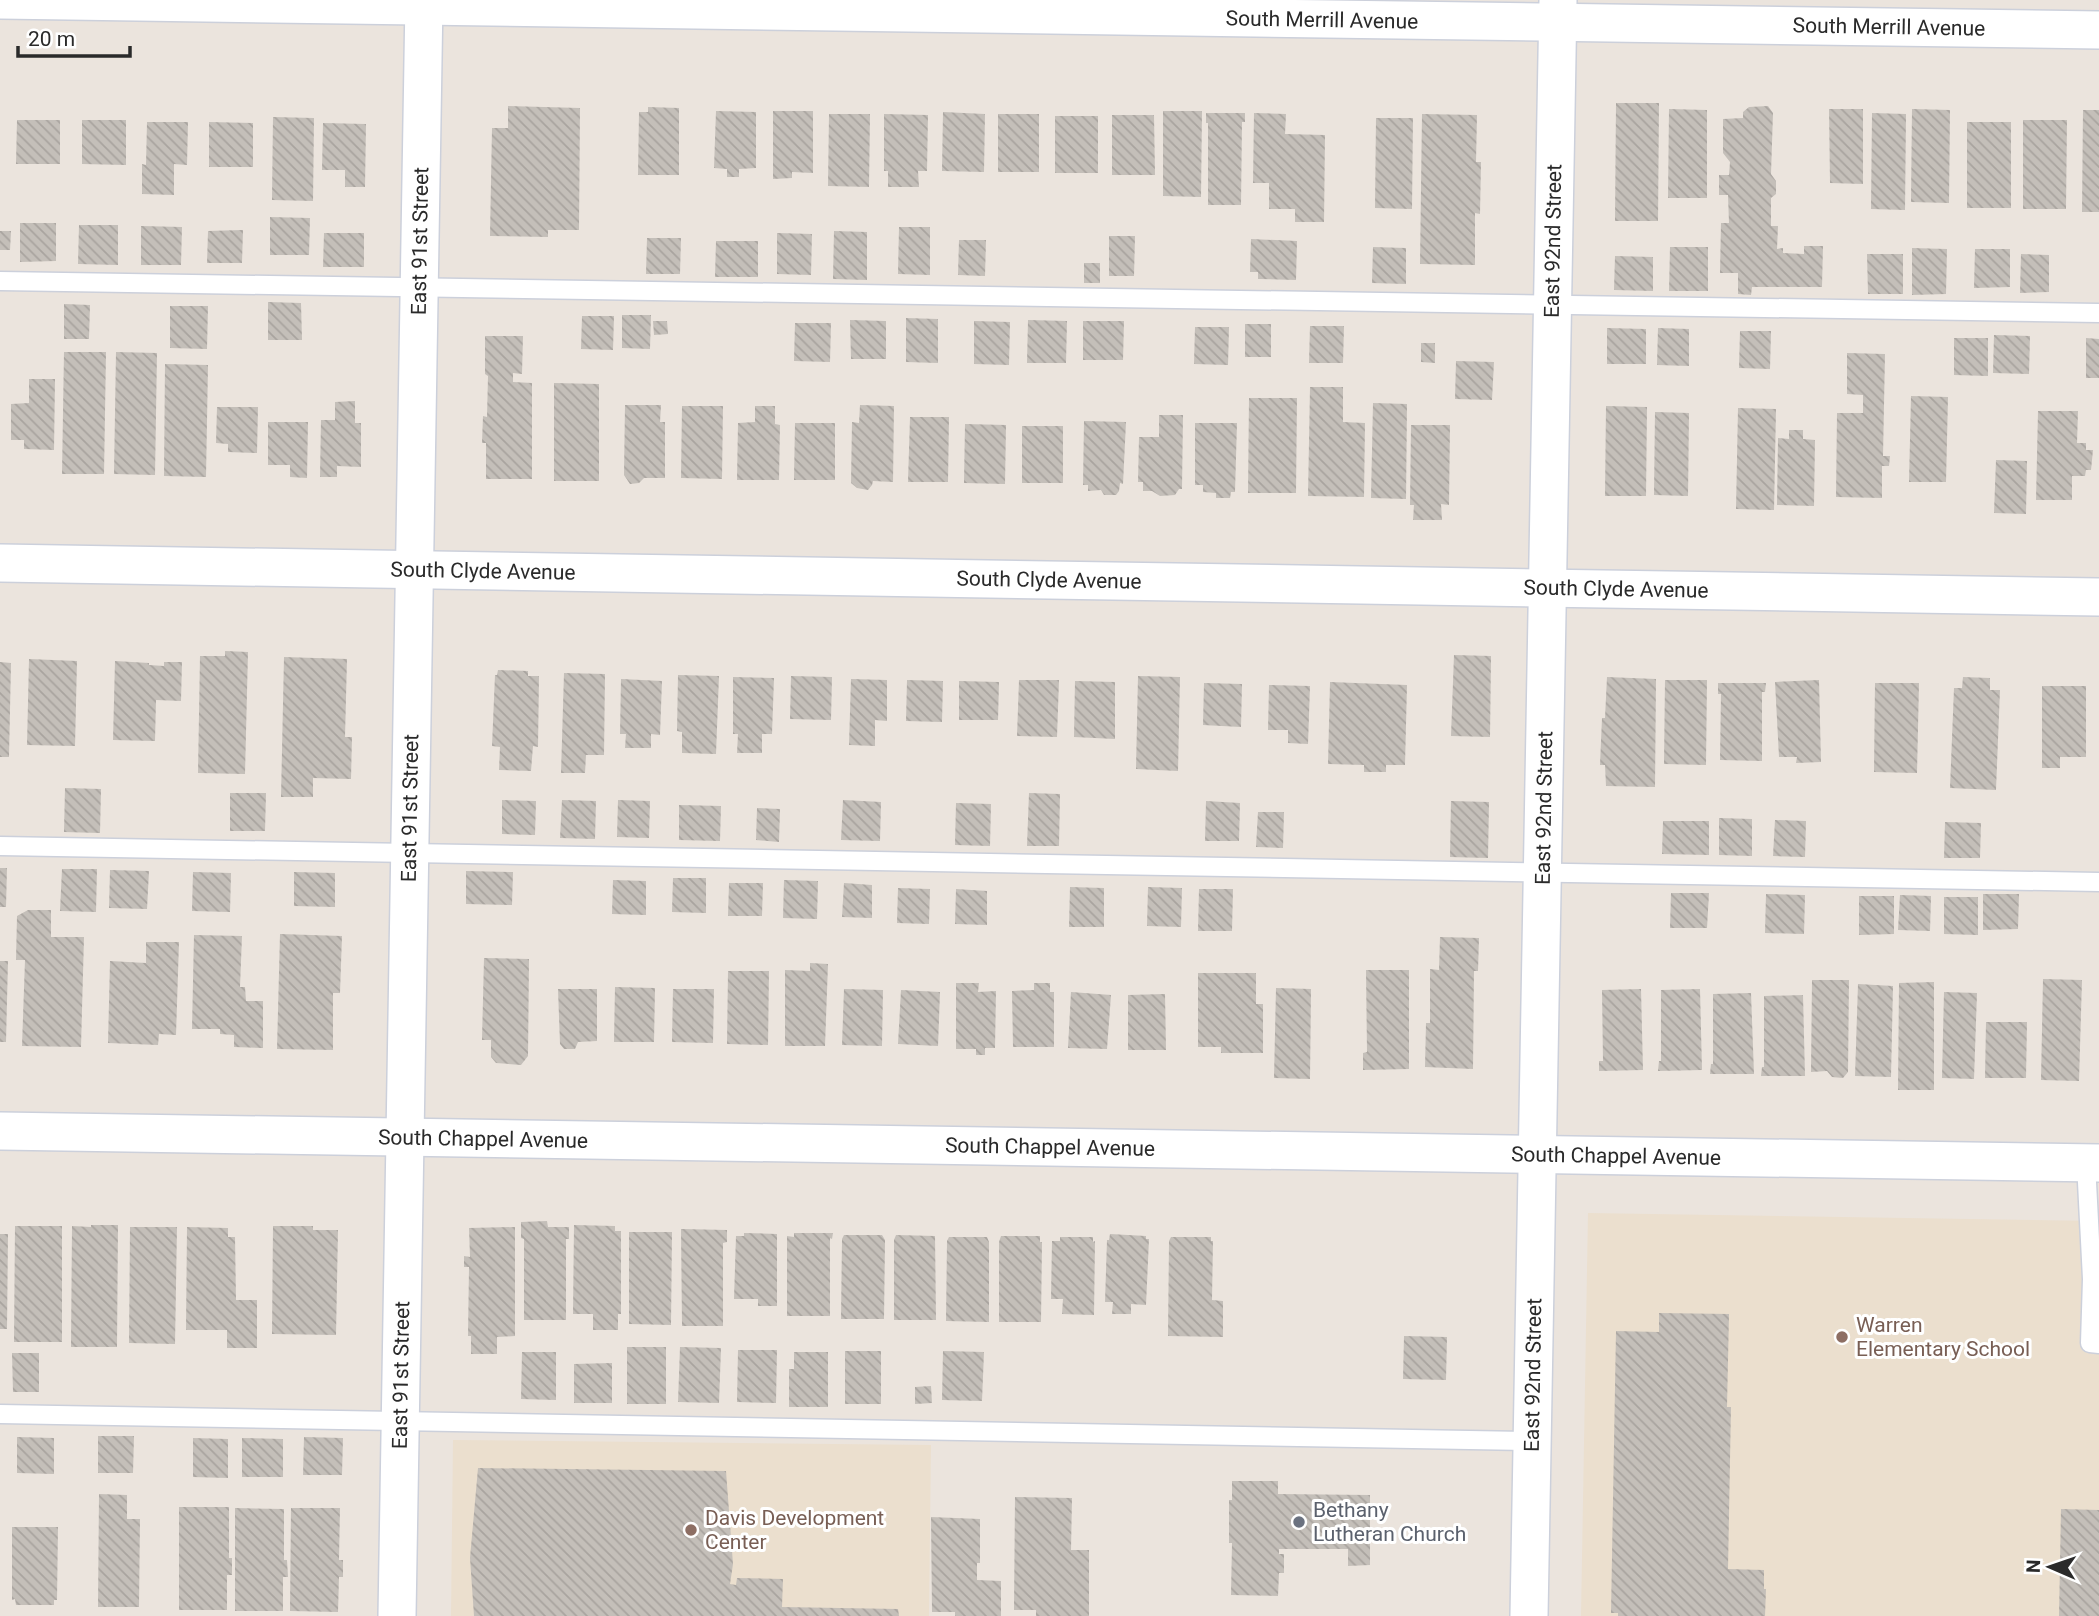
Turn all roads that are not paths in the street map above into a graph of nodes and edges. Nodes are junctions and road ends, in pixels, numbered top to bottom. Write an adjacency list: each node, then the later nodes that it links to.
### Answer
1 (0, 0): 2 (street, South Merrill Avenue)
2 (168, 1): 3 (street, South Merrill Avenue)
3 (424, 3): 4 (street, South Merrill Avenue); 7 (street, East 91st Street)
4 (1557, 11): 5 (street, South Merrill Avenue); 8 (street, East 92nd Street)
5 (2099, 30)
6 (0, 281): 7 (lane)
7 (419, 288): 8 (lane); 11 (street, East 91st Street)
8 (1552, 304): 9 (lane); 12 (street, East 92nd Street)
9 (2099, 313)
10 (0, 563): 11 (street, South Clyde Avenue)
11 (415, 570): 12 (street, South Clyde Avenue); 15 (street, East 91st Street)
12 (1547, 588): 13 (street, South Clyde Avenue); 16 (street, East 92nd Street)
13 (2099, 597)
14 (0, 846): 15 (lane)
15 (410, 853): 16 (lane); 19 (street, East 91st Street)
16 (1542, 873): 17 (lane); 20 (street, East 92nd Street)
17 (2099, 882)
18 (0, 1131): 19 (street, South Chappel Avenue)
19 (405, 1138): 20 (street, South Chappel Avenue); 25 (street, East 91st Street)
20 (1537, 1155): 21 (street, South Chappel Avenue); 26 (street, East 92nd Street)
21 (2093, 1163): 22 (lane)
22 (2095, 1270): 23 (lane)
23 (2099, 1344)
24 (0, 1413): 25 (lane)
25 (401, 1420): 26 (lane); 27 (street, East 91st Street)
26 (1532, 1441): 28 (street, East 92nd Street)
27 (397, 1616)
28 (1529, 1616)

